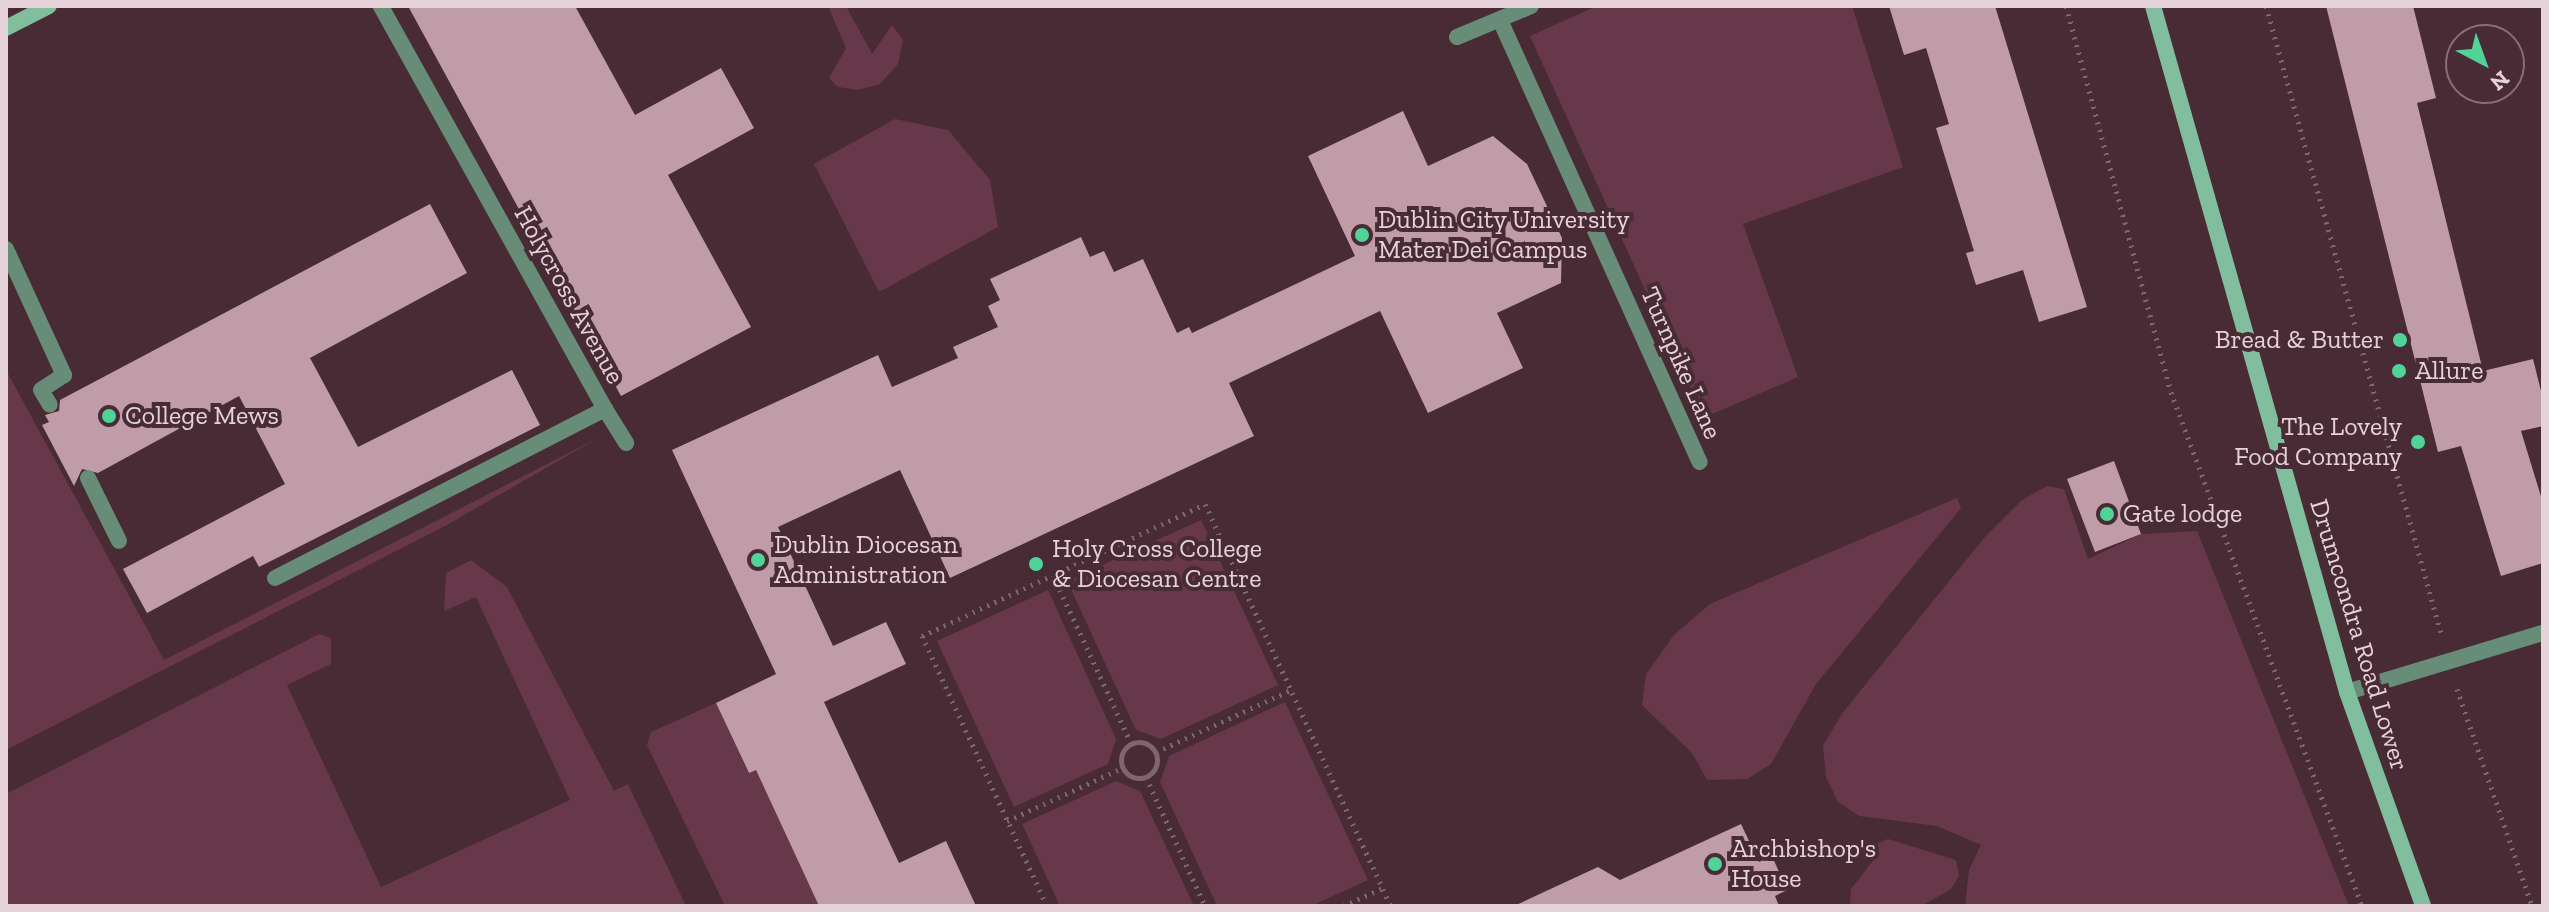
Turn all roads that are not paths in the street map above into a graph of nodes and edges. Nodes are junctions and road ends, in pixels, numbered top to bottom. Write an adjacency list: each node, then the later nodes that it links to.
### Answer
1 (49, 6): 6 (main road)
2 (381, 6): 10 (street, Holycross Avenue)
3 (1531, 6): 5 (street)
4 (2153, 6): 17 (main road, Drumcondra Road Lower)
5 (1500, 20): 7 (street); 12 (street, Turnpike Lane)
6 (6, 28)
7 (1457, 37)
8 (6, 249): 9 (street)
9 (50, 405)
10 (605, 409): 11 (street); 15 (street, Holycross Avenue)
11 (626, 443)
12 (1700, 462)
13 (88, 478): 14 (street)
14 (119, 541)
15 (275, 578)
16 (2543, 633): 17 (street)
17 (2347, 692): 18 (main road, Drumcondra Road Lower)
18 (2423, 906)

